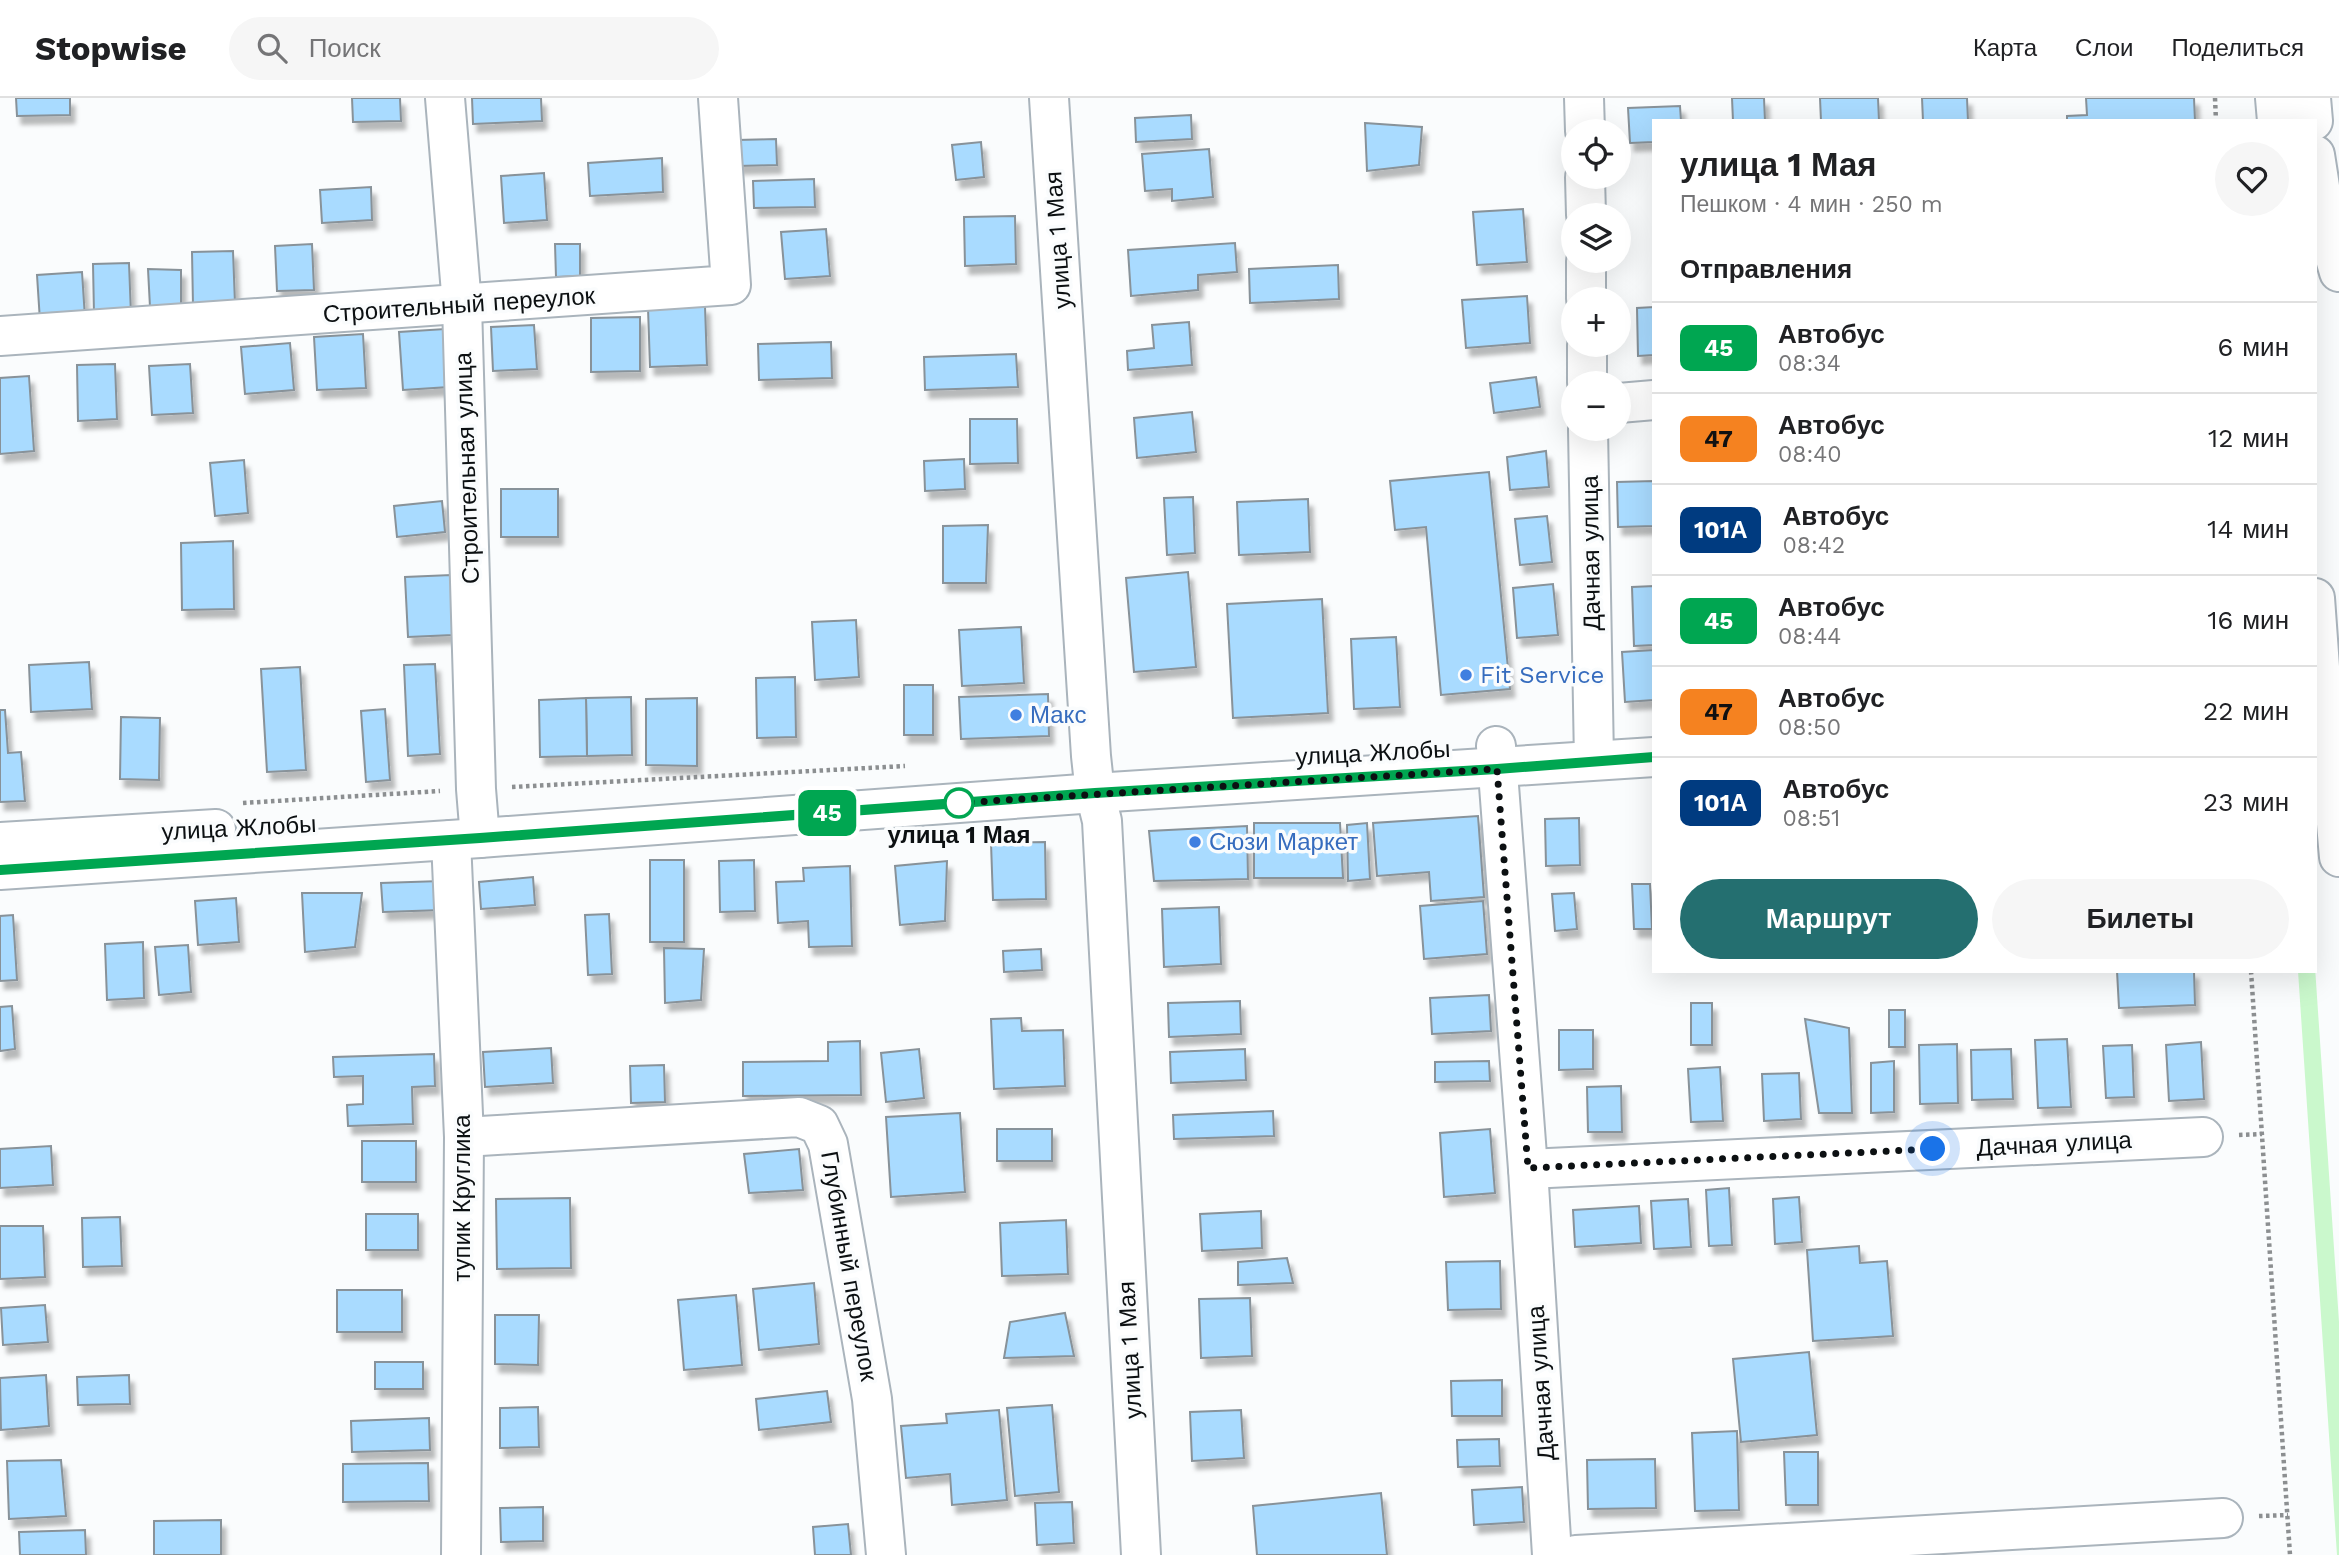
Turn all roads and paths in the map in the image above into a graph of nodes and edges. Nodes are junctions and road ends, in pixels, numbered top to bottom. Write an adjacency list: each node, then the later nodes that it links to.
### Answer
1 (445, 98): 14 (street, Строительная улица)
2 (718, 98): 14 (street, Строительный переулок)
3 (1049, 98): 28 (street, улица 1 Мая)
4 (1584, 98): 8 (street)
5 (2215, 98): 9 (path)
6 (2275, 98): 10 (street)
7 (2311, 98): 11 (street)
8 (1585, 119)
9 (2216, 119)
10 (2277, 119)
11 (2313, 119)
12 (2317, 168): 13 (street)
13 (2339, 272)
14 (462, 305): 15 (street, Строительный переулок); 30 (street, Строительная улица)
15 (0, 336)
16 (1652, 400): 17 (street)
17 (1631, 402)
18 (1588, 441): 23 (street, Дачная улица)
19 (2317, 603): 20 (street)
20 (2329, 634): 21 (street)
21 (2326, 697): 27 (street)
22 (1652, 736): 23 (street, улица Жлобы)
23 (1594, 750): 24 (street, улица Жлобы); 25 (street, улица Жлобы)
24 (1496, 757): 28 (street, улица Жлобы); 37 (street, Дачная улица)
25 (1652, 757)
26 (909, 766): 30 (path)
27 (2322, 768): 32 (street)
28 (1093, 781): 30 (street, улица Жлобы); 41 (street, улица 1 Мая)
29 (231, 804): 30 (path)
30 (471, 820): 31 (street, улица Жлобы); 33 (street, улица Жлобы); 35 (street, тупик Круглика)
31 (0, 842)
32 (2339, 857)
33 (0, 870)
34 (2251, 973): 44 (path)
35 (464, 1137): 39 (street, тупик Круглика); 40 (street, Глубинный переулок)
36 (2203, 1137): 37 (street, Дачная улица)
37 (1528, 1168): 42 (street, Дачная улица)
38 (2223, 1518): 43 (street)
39 (461, 1555)
40 (886, 1555)
41 (1142, 1555)
42 (1552, 1555)
43 (1576, 1555)
44 (2290, 1555)

